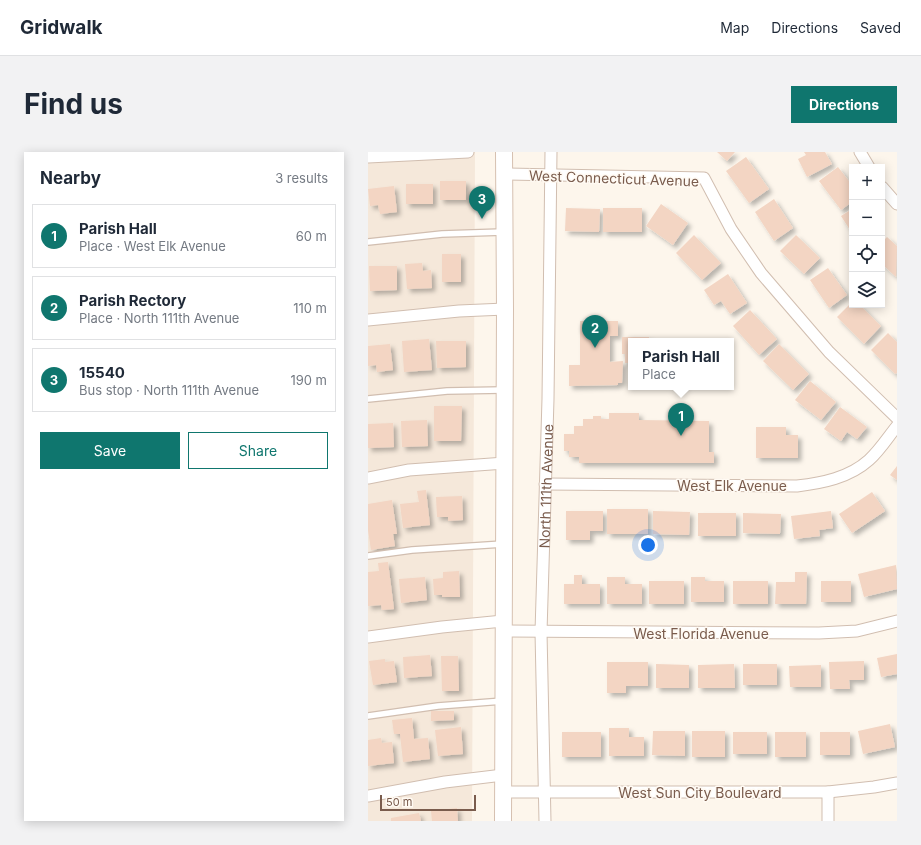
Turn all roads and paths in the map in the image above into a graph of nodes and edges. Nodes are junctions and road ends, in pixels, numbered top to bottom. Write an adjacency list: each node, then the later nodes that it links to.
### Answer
1 (468, 152): 5 (street)
2 (504, 152): 7 (street)
3 (551, 152): 8 (street, North 111th Avenue)
4 (860, 152): 6 (street)
5 (368, 157)
6 (867, 164)
7 (504, 174): 8 (street, West Connecticut Avenue); 11 (street)
8 (551, 176): 17 (street, West Connecticut Avenue); 21 (street, North 111th Avenue)
9 (885, 190): 10 (street)
10 (897, 204)
11 (504, 232): 12 (lane); 13 (street)
12 (368, 242)
13 (506, 309): 14 (street); 15 (street)
14 (368, 320)
15 (505, 390): 16 (lane); 19 (street)
16 (368, 399)
17 (897, 418)
18 (897, 426): 21 (street, West Elk Avenue)
19 (505, 462): 20 (street); 22 (street)
20 (368, 478)
21 (546, 484): 26 (street, North 111th Avenue)
22 (504, 544): 23 (lane); 25 (street)
23 (368, 556)
24 (897, 621): 26 (street, West Florida Avenue)
25 (503, 626): 26 (street, West Florida Avenue); 27 (street, West Florida Avenue); 28 (street)
26 (541, 632): 33 (street, North 111th Avenue)
27 (368, 637)
28 (503, 701): 29 (lane); 30 (street)
29 (368, 716)
30 (503, 775): 32 (street); 35 (street)
31 (897, 783): 34 (street, West Sun City Boulevard)
32 (503, 792): 33 (street, West Sun City Boulevard); 36 (street)
33 (545, 792): 34 (street, West Sun City Boulevard); 37 (street, North 111th Avenue)
34 (828, 792): 38 (street)
35 (368, 796)
36 (503, 821)
37 (545, 821)
38 (828, 821)

